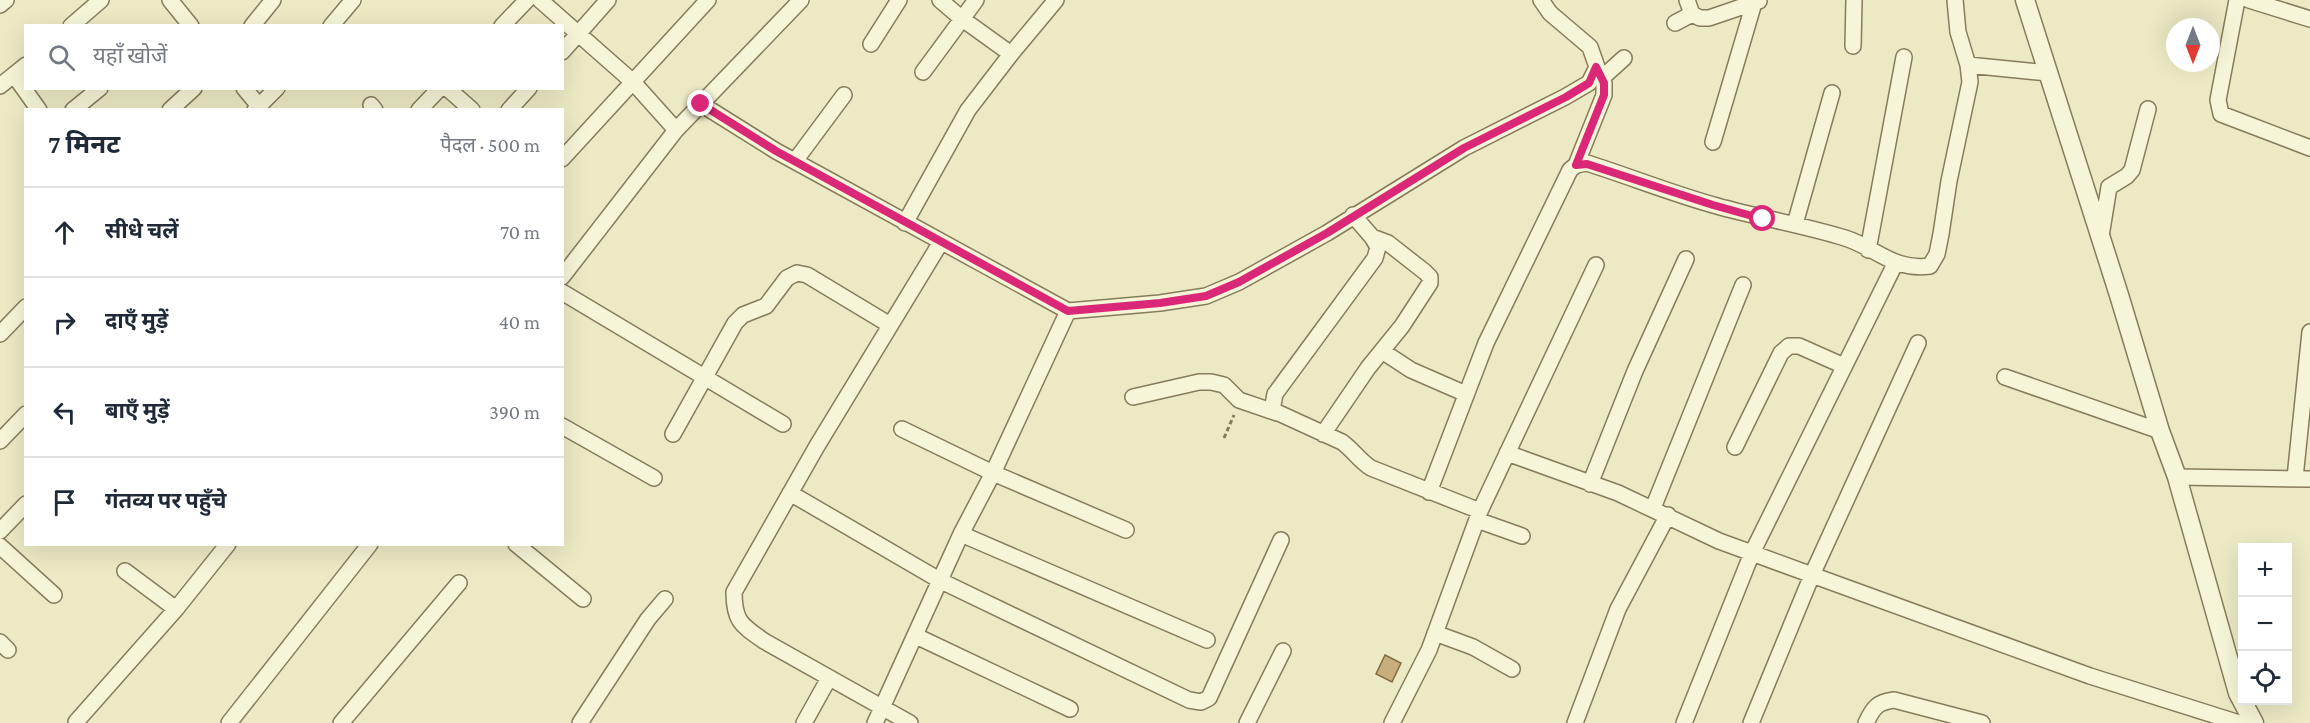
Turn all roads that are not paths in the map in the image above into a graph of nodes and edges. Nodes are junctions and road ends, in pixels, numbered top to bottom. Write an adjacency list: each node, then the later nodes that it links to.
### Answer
1 (6, 0): 22 (street)
2 (101, 0): 28 (street)
3 (170, 0): 29 (street)
4 (273, 0): 30 (street)
5 (353, 0): 31 (street)
6 (527, 0): 32 (street)
7 (540, 0): 33 (street)
8 (608, 0): 33 (street)
9 (708, 0): 45 (street)
10 (801, 0): 57 (street)
11 (899, 0): 34 (street)
12 (940, 0): 25 (street)
13 (976, 0): 25 (street)
14 (1056, 0): 37 (street)
15 (1541, 0): 43 (street)
16 (1854, 0): 35 (street)
17 (1955, 0): 40 (street)
18 (2025, 0): 44 (street)
19 (2237, 0): 68 (street)
20 (2249, 0): 23 (street)
21 (1758, 1): 24 (street); 67 (street)
22 (0, 4)
23 (2278, 4): 26 (street)
24 (1689, 7): 27 (street)
25 (961, 18): 37 (street); 42 (street)
26 (2310, 19)
27 (1675, 23)
28 (73, 24)
29 (187, 24)
30 (254, 24)
31 (334, 24)
32 (504, 24)
33 (580, 33): 36 (street); 45 (street)
34 (871, 44)
35 (1853, 46)
36 (564, 50)
37 (1011, 54): 73 (street)
38 (1904, 57): 78 (street)
39 (1624, 58): 43 (street)
40 (1968, 65): 44 (street); 80 (street)
41 (20, 70): 46 (street)
42 (923, 72)
43 (1599, 72): 71 (street); 72 (street)
44 (2048, 74): 75 (street)
45 (633, 82): 66 (street); 69 (street)
46 (0, 86)
47 (30, 90): 58 (street)
48 (98, 90): 59 (street)
49 (192, 90): 60 (street)
50 (245, 90): 61 (street)
51 (275, 90): 61 (street)
52 (438, 90): 62 (street)
53 (449, 90): 63 (street)
54 (527, 90): 64 (street)
55 (1832, 93): 74 (street)
56 (844, 95): 70 (street)
57 (701, 104): 66 (street); 70 (street)
58 (38, 108)
59 (75, 108)
60 (172, 108)
61 (257, 108)
62 (421, 108)
63 (470, 108)
64 (511, 108)
65 (2148, 109): 75 (street)
66 (676, 130): 82 (street)
67 (1713, 142)
68 (2310, 148)
69 (564, 157)
70 (795, 161): 73 (street)
71 (1576, 165): 74 (street); 95 (street)
72 (1353, 215): 76 (street); 86 (street)
73 (905, 223): 77 (street)
74 (1795, 224): 78 (street)
75 (2101, 236): 102 (street)
76 (1372, 237): 91 (street); 97 (street)
77 (940, 242): 86 (street); 87 (street)
78 (1868, 250): 80 (street)
79 (1686, 259): 112 (street)
80 (1895, 264): 92 (street)
81 (1596, 265): 107 (street)
82 (564, 274)
83 (1743, 285): 116 (street)
84 (564, 293): 93 (street)
85 (24, 309): 89 (street)
86 (1068, 311): 108 (street)
87 (890, 325): 93 (street); 114 (street)
88 (2310, 332): 111 (street)
89 (0, 334)
90 (1918, 343): 130 (street)
91 (1382, 351): 95 (street); 104 (street)
92 (1844, 366): 106 (street); 128 (street)
93 (704, 377): 99 (street); 103 (street)
94 (2005, 377): 102 (street)
95 (1466, 394): 113 (street)
96 (1133, 397): 97 (street)
97 (1277, 413): 104 (street)
98 (24, 416): 105 (street)
99 (783, 424)
100 (564, 427): 110 (street)
101 (902, 429): 108 (street)
102 (2160, 431): 109 (street)
103 (673, 434)
104 (1323, 434): 113 (street)
105 (0, 441)
106 (1735, 447)
107 (1507, 453): 112 (street); 118 (street)
108 (993, 473): 119 (street); 121 (street)
109 (2177, 477): 111 (street); 160 (street)
110 (654, 478)
111 (2302, 479)
112 (1590, 484): 116 (street)
113 (1429, 492): 118 (street)
114 (790, 493): 131 (street); 142 (street)
115 (24, 506): 120 (street)
116 (1653, 508): 117 (street)
117 (1668, 515): 128 (street); 154 (street)
118 (1478, 516): 122 (street); 137 (street)
119 (1126, 530)
120 (0, 531)
121 (961, 534): 131 (street); 139 (street)
122 (1522, 536)
123 (1281, 540): 131 (street)
124 (0, 546): 133 (street)
125 (226, 546): 136 (street)
126 (368, 546): 146 (street)
127 (518, 546): 134 (street)
128 (1752, 553): 130 (street); 155 (street)
129 (124, 571): 136 (street)
130 (1812, 575): 156 (street); 159 (street)
131 (940, 581): 138 (street)
132 (459, 584): 147 (street)
133 (54, 595)
134 (583, 599)
135 (665, 599): 148 (street)
136 (176, 609): 145 (street)
137 (1435, 633): 141 (street); 153 (street)
138 (916, 636): 143 (street); 144 (street)
139 (1207, 640)
140 (1283, 651): 152 (street)
141 (1512, 669)
142 (829, 678): 143 (street); 149 (street)
143 (883, 708): 150 (street); 151 (street)
144 (1070, 710)
145 (76, 722)
146 (229, 723)
147 (341, 723)
148 (580, 723)
149 (804, 723)
150 (875, 723)
151 (910, 723)
152 (1247, 723)
153 (1392, 723)
154 (1575, 723)
155 (1684, 723)
156 (1751, 723)
157 (1866, 723): 158 (street)
158 (1982, 723)
159 (2239, 723)
160 (2254, 723)

